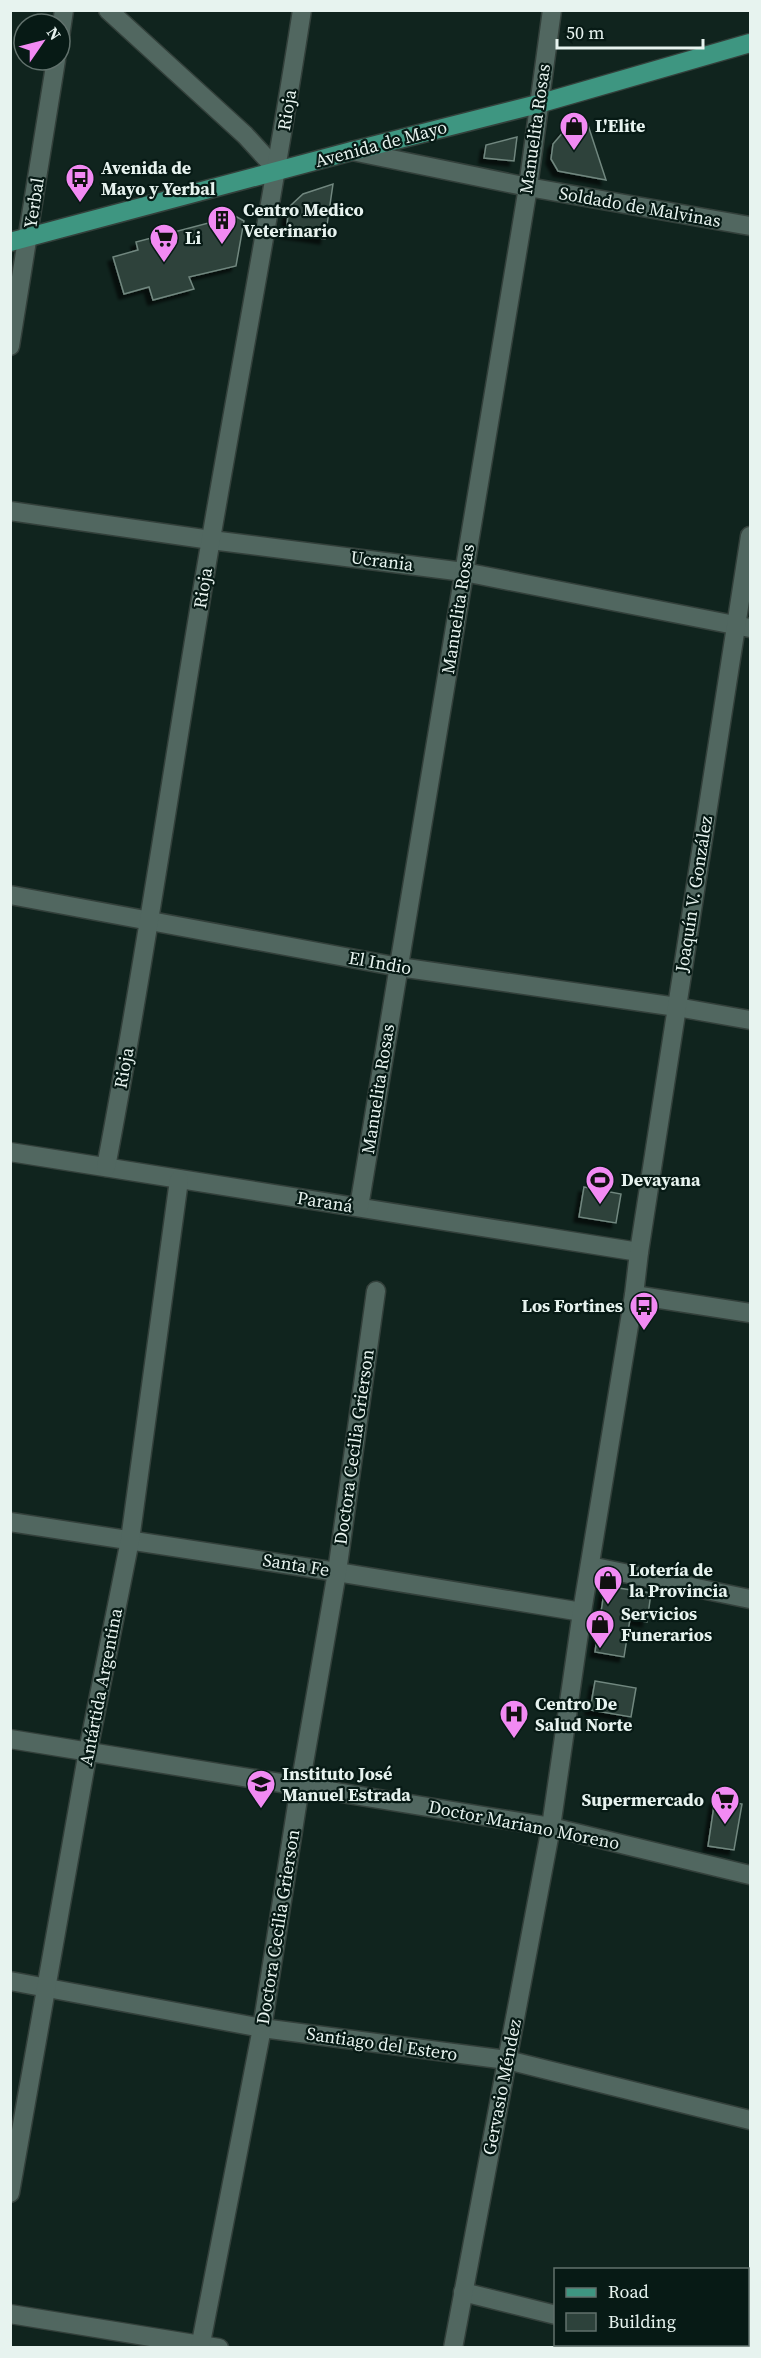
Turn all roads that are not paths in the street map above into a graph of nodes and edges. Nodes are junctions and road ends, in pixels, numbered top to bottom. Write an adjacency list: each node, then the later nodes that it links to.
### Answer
1 (108, 10): 8 (street)
2 (303, 10): 8 (street, Rioja)
3 (552, 10): 6 (street, Manuelita Rosas)
4 (750, 43): 6 (main road, Avenida de Mayo)
5 (54, 72): 11 (street, Yerbal)
6 (538, 104): 7 (main road, Avenida de Mayo); 9 (street, Manuelita Rosas)
7 (352, 151): 8 (main road, Avenida de Mayo); 9 (street, Soldado de Malvinas)
8 (278, 171): 11 (main road, Avenida de Mayo); 16 (street, Rioja)
9 (528, 187): 10 (street, Soldado de Malvinas); 17 (street, Manuelita Rosas)
10 (750, 226)
11 (29, 237): 12 (main road, Avenida de Mayo); 13 (street, Yerbal)
12 (10, 242)
13 (10, 346)
14 (10, 510): 16 (street, Ucrania)
15 (750, 536): 18 (street, Joaquín V. González)
16 (211, 540): 17 (street, Ucrania); 20 (street, Rioja)
17 (464, 572): 18 (street, Ucrania); 21 (street, Manuelita Rosas)
18 (743, 627): 22 (street, Joaquín V. González)
19 (10, 895): 20 (street, El Indio)
20 (150, 920): 21 (street, El Indio); 25 (street, Rioja)
21 (399, 967): 22 (street, El Indio); 27 (street, Manuelita Rosas)
22 (677, 1007): 23 (street, El Indio); 28 (street, Joaquín V. González)
23 (750, 1020)
24 (10, 1152): 25 (street, Paraná)
25 (106, 1167): 26 (street, Paraná)
26 (179, 1179): 27 (street, Paraná); 33 (street, Antártida Argentina)
27 (359, 1207): 28 (street, Paraná)
28 (639, 1252): 30 (street, Joaquín V. González)
29 (375, 1291): 35 (street, Doctora Cecilia Grierson)
30 (634, 1295): 31 (street); 34 (street, Joaquín V. González)
31 (750, 1313)
32 (10, 1522): 33 (street, Santa Fe)
33 (130, 1540): 35 (street, Santa Fe); 39 (street, Antártida Argentina)
34 (590, 1566): 36 (street); 37 (street, Gervasio Méndez)
35 (337, 1572): 37 (street, Santa Fe); 40 (street, Doctora Cecilia Grierson)
36 (750, 1599)
37 (582, 1612): 41 (street, Gervasio Méndez)
38 (10, 1739): 39 (street, Doctor Mariano Moreno)
39 (88, 1752): 40 (street, Doctor Mariano Moreno); 44 (street, Antártida Argentina)
40 (300, 1786): 41 (street, Doctor Mariano Moreno); 45 (street, Doctora Cecilia Grierson)
41 (551, 1827): 42 (street, Doctor Mariano Moreno); 46 (street, Gervasio Méndez)
42 (750, 1875)
43 (10, 1981): 44 (street, Santiago del Estero)
44 (46, 1988): 45 (street, Santiago del Estero); 48 (street, Antártida Argentina)
45 (262, 2028): 46 (street, Santiago del Estero); 52 (street, Doctora Cecilia Grierson)
46 (507, 2060): 47 (street, Santiago del Estero); 49 (street, Gervasio Méndez)
47 (750, 2120)
48 (10, 2193)
49 (463, 2292): 51 (street); 54 (street, Gervasio Méndez)
50 (10, 2314): 52 (street)
51 (554, 2315)
52 (200, 2346): 53 (street)
53 (219, 2348)
54 (453, 2348)

